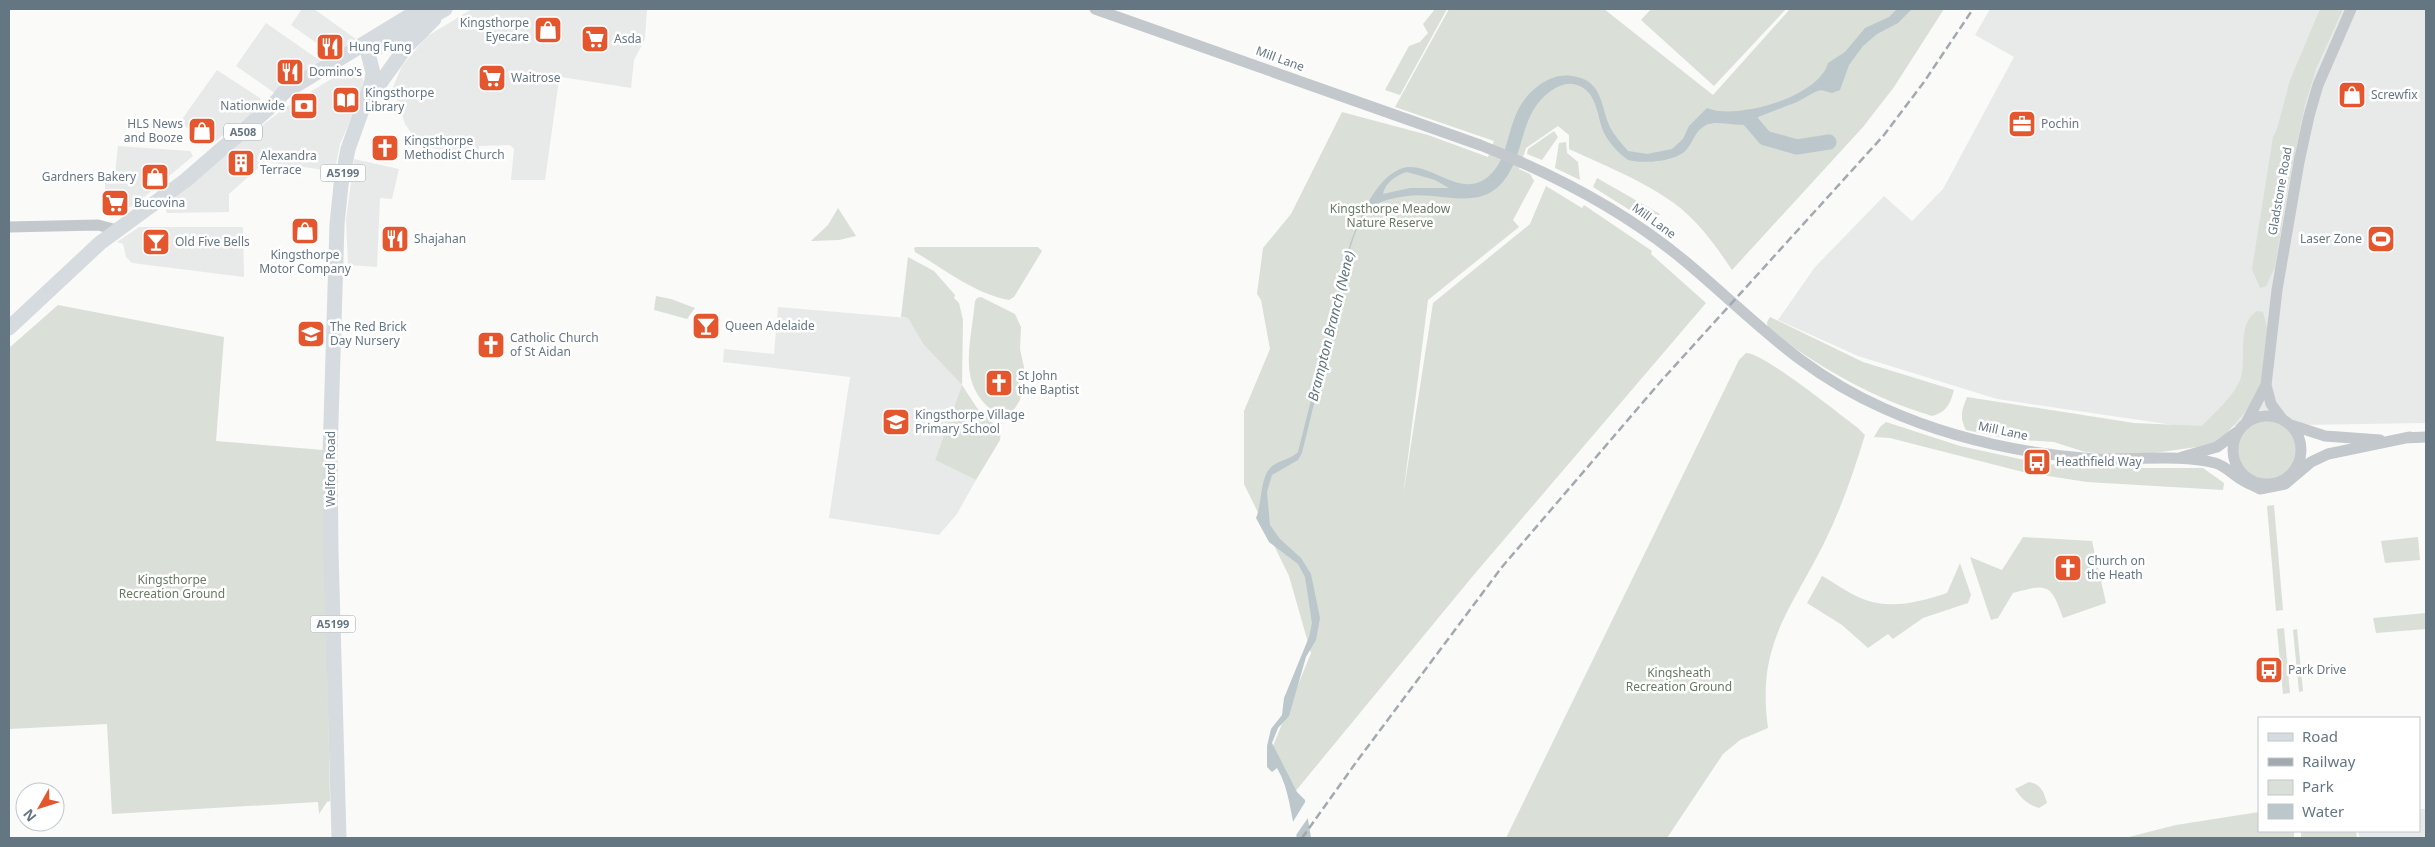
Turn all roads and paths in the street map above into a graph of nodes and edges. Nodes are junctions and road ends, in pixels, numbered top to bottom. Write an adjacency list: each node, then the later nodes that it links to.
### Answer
1 (421, 9): 5 (main road, A508)
2 (445, 9): 5 (main road, A508); 6 (main road, Welford Road / A5199)
3 (1094, 9): 16 (street, Mill Lane)
4 (2351, 9): 10 (street, Gladstone Road)
5 (370, 46): 6 (main road, Welford Road / A5199); 8 (main road, A508)
6 (365, 104): 18 (main road, Welford Road / A5199)
7 (9, 227): 8 (street)
8 (117, 230): 9 (main road, A508)
9 (9, 328)
10 (2266, 385): 11 (street, Gladstone Road); 12 (street, Gladstone Road)
11 (2286, 422): 12 (street); 15 (street, Mill Lane); 17 (street)
12 (2243, 426): 16 (street, Mill Lane); 17 (street)
13 (2410, 437): 14 (street, Mill Lane); 15 (street, Mill Lane); 16 (street, Mill Lane)
14 (2426, 437)
15 (2380, 440): 17 (street, Mill Lane)
16 (2176, 459)
17 (2296, 469)
18 (339, 838)

